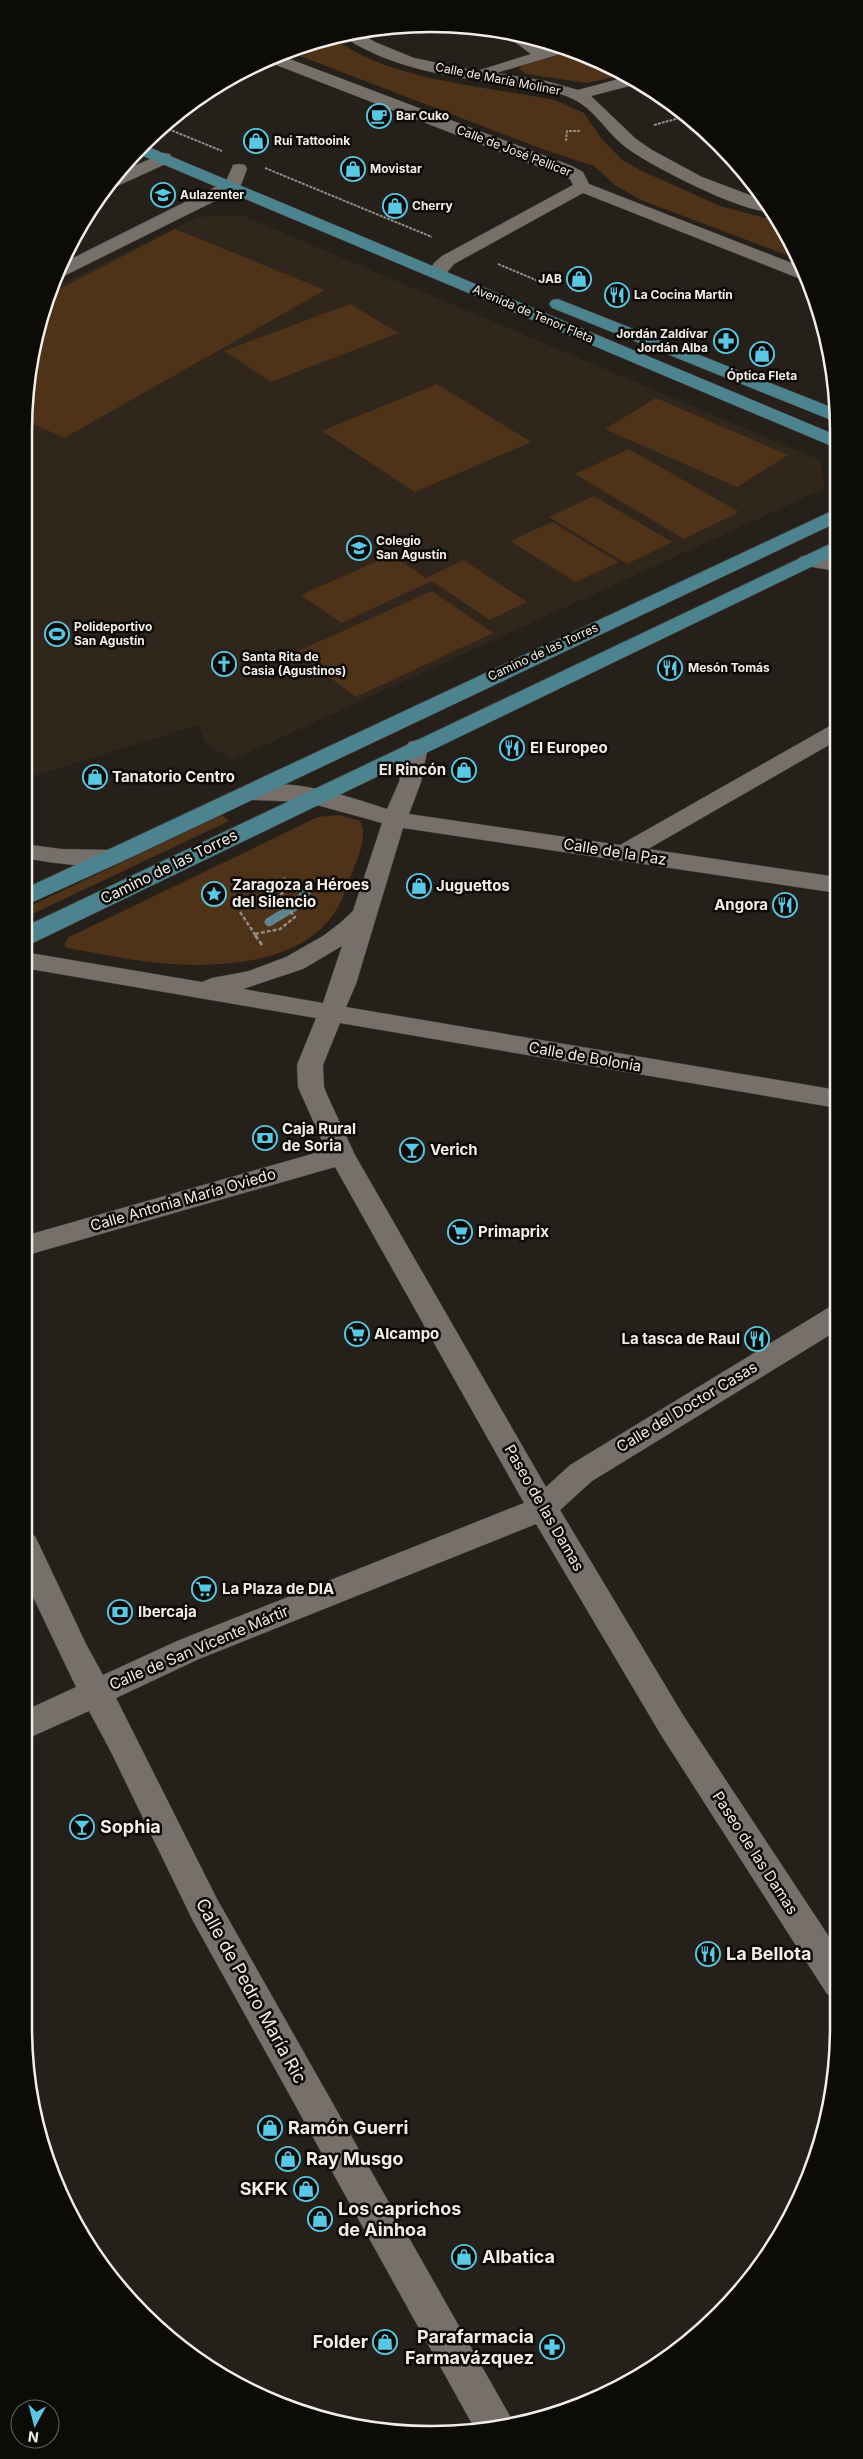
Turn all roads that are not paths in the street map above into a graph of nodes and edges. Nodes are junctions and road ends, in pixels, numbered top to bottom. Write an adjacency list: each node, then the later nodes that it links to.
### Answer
1 (361, 39): 6 (street, Calle de María Moliner)
2 (528, 44): 4 (street)
3 (554, 52): 4 (street)
4 (544, 55): 6 (street)
5 (282, 62): 16 (street, Calle de José Pellicer)
6 (474, 74): 8 (street, Calle de María Moliner)
7 (624, 82): 8 (street)
8 (576, 95): 17 (street, Calle de María Moliner)
9 (147, 152): 10 (main road, Avenida de Tenor Fleta)
10 (164, 158): 14 (street); 15 (main road, Avenida de Tenor Fleta)
11 (224, 158): 12 (main road)
12 (239, 169): 13 (main road); 15 (street)
13 (260, 172)
14 (126, 176)
15 (230, 186): 18 (main road, Avenida de Tenor Fleta); 19 (street)
16 (582, 187): 18 (street); 20 (street, Calle de José Pellicer)
17 (759, 204)
18 (445, 259): 21 (main road, Avenida de Tenor Fleta); 24 (main road, Avenida de Tenor Fleta)
19 (69, 267)
20 (796, 271)
21 (492, 278)
22 (544, 291): 23 (main road, Avenida de Tenor Fleta)
23 (830, 413)
24 (830, 439)
25 (830, 518): 31 (main road, Camino de las Torres)
26 (830, 550): 27 (main road, Camino de las Torres)
27 (807, 561): 28 (street); 30 (main road, Camino de las Torres)
28 (830, 564)
29 (830, 735): 35 (street)
30 (417, 747): 32 (main road, Camino de las Torres); 33 (street, Paseo de las Damas)
31 (252, 793): 32 (street, Camino de las Torres); 36 (main road, Camino de las Torres)
32 (313, 796): 33 (street, Camino de las Torres); 40 (main road, Camino de las Torres)
33 (394, 819): 35 (street, Calle de la Paz); 39 (street, Paseo de las Damas)
34 (32, 852): 36 (street)
35 (624, 853): 37 (street, Calle de la Paz)
36 (113, 856): 38 (main road, Camino de las Torres)
37 (830, 884)
38 (32, 894)
39 (364, 914): 42 (street); 43 (street, Paseo de las Damas)
40 (32, 933)
41 (32, 961): 42 (street)
42 (185, 987): 43 (street, Calle de Bolonia)
43 (332, 1014): 44 (street, Calle de Bolonia); 45 (street, Paseo de las Damas)
44 (830, 1098)
45 (342, 1155): 46 (street, Calle Antonia María Oviedo); 48 (street, Paseo de las Damas)
46 (32, 1244)
47 (830, 1321): 48 (street, Calle del Doctor Casas)
48 (543, 1508): 50 (street, Calle de San Vicente Mártir); 52 (street, Paseo de las Damas)
49 (32, 1562): 50 (street, Calle de Pedro María Ric)
50 (96, 1693): 51 (street, Calle de San Vicente Mártir); 53 (street, Calle de Pedro María Ric)
51 (32, 1722)
52 (830, 1968)
53 (492, 2422)

